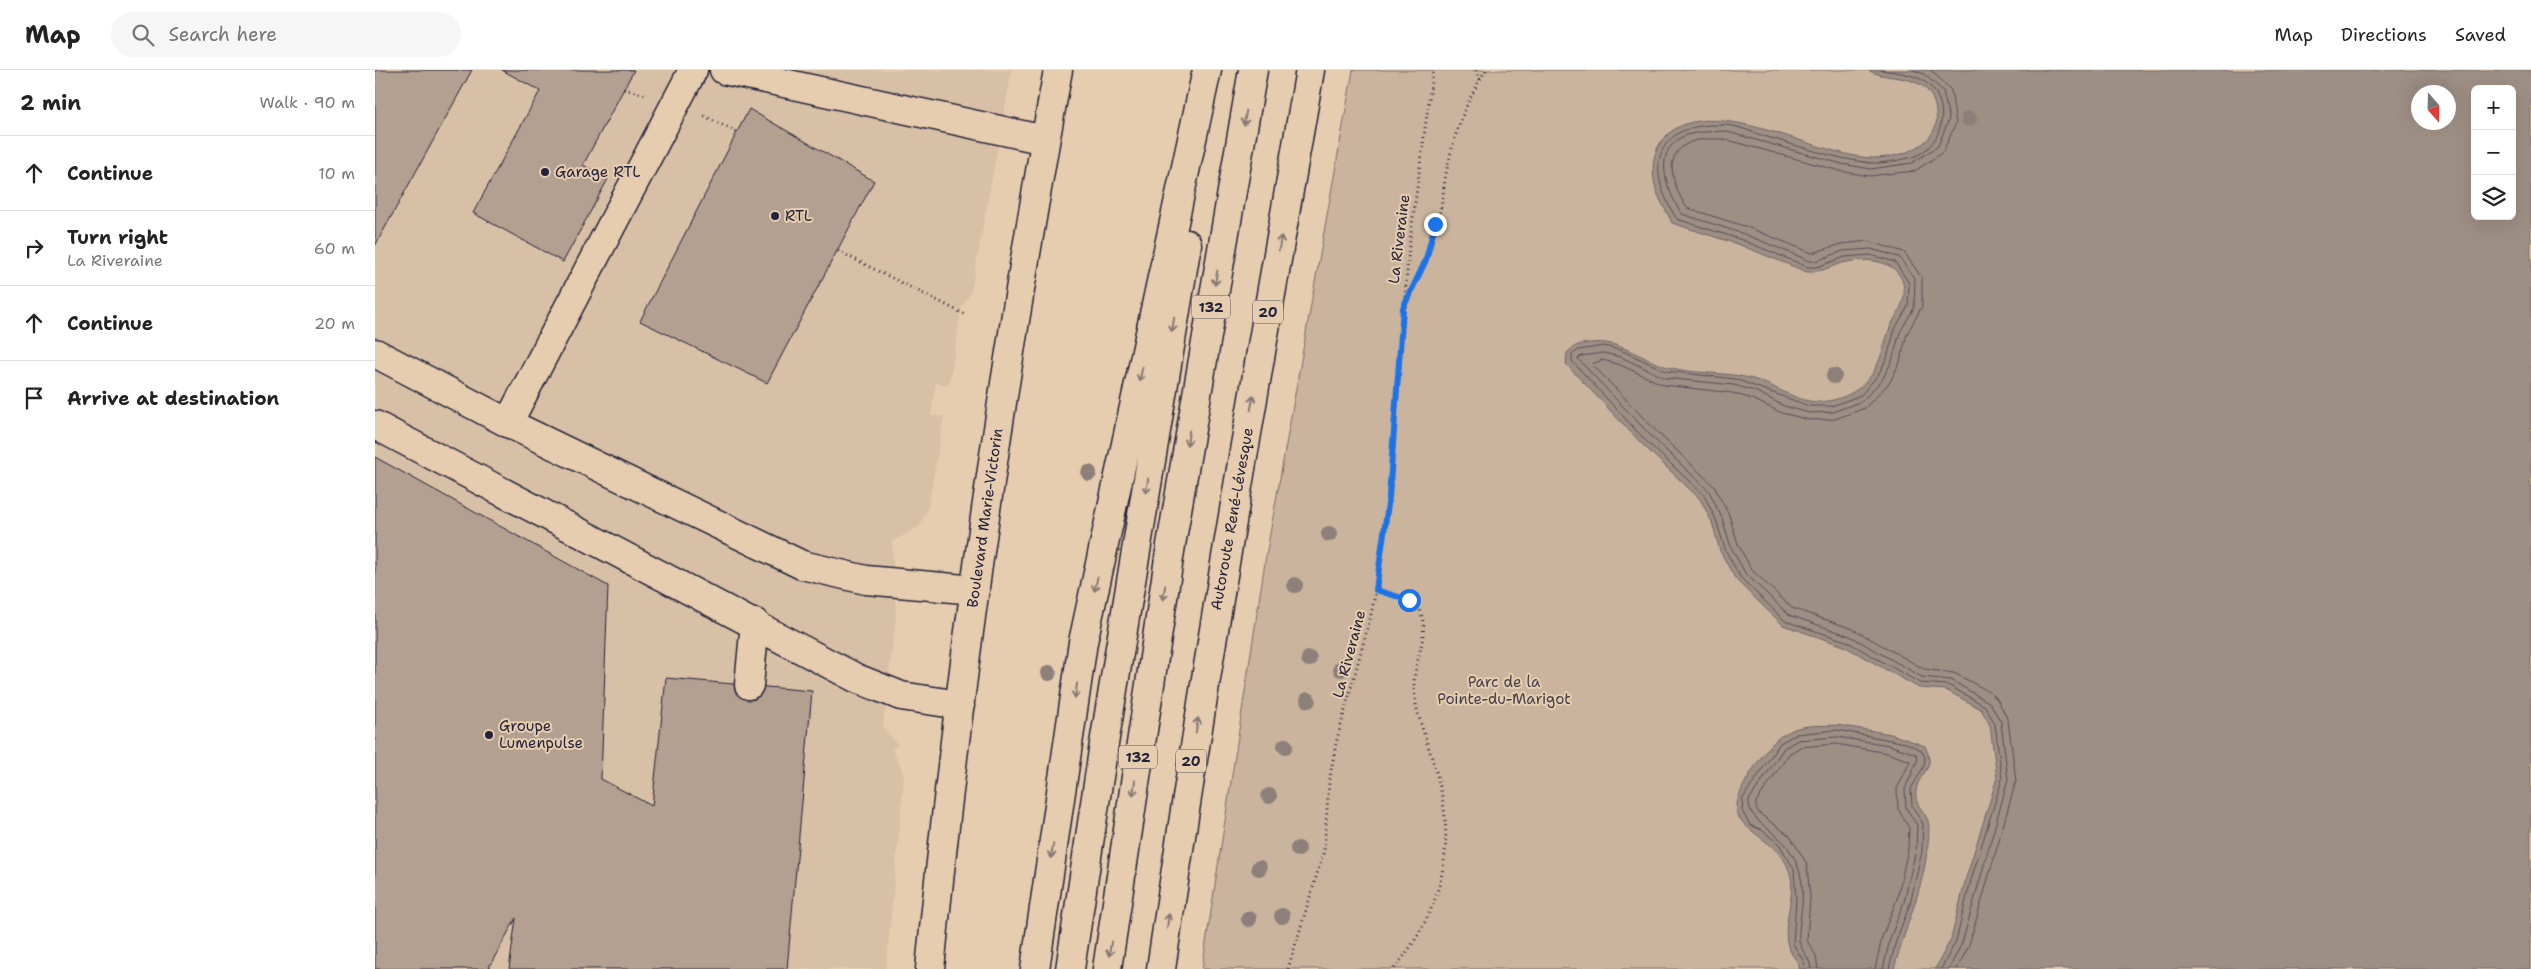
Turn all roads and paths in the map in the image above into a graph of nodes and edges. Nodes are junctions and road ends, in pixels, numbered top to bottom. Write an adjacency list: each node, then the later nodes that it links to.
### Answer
1 (693, 70): 17 (main road)
2 (724, 70): 12 (main road)
3 (1057, 70): 12 (main road, Boulevard Marie-Victorin)
4 (1207, 70): 25 (main road, one-way to 25)
5 (1216, 70): 26 (main road, one-way to 26)
6 (1253, 70): 27 (main road, 132, one-way to 27)
7 (1310, 70): 28 (main road, Autoroute René-Lévesque / 20, one-way to 7)
8 (1433, 70): 14 (path, La Riveraine)
9 (1476, 70): 11 (path)
10 (1487, 70): 11 (path)
11 (1480, 80): 14 (path)
12 (1045, 140): 19 (main road, Boulevard Marie-Victorin)
13 (838, 251): 15 (path)
14 (1403, 308): 20 (path, La Riveraine)
15 (964, 314)
16 (375, 353): 17 (main road)
17 (509, 424): 19 (main road)
18 (375, 425): 21 (main road)
19 (975, 590): 23 (main road, Boulevard Marie-Victorin)
20 (1376, 590): 29 (path, La Riveraine); 30 (path)
21 (755, 624): 22 (main road); 23 (main road)
22 (749, 685)
23 (960, 705): 24 (main road, Boulevard Marie-Victorin)
24 (930, 969)
25 (1035, 969)
26 (1070, 969)
27 (1107, 969)
28 (1161, 969)
29 (1288, 969)
30 (1394, 969)

